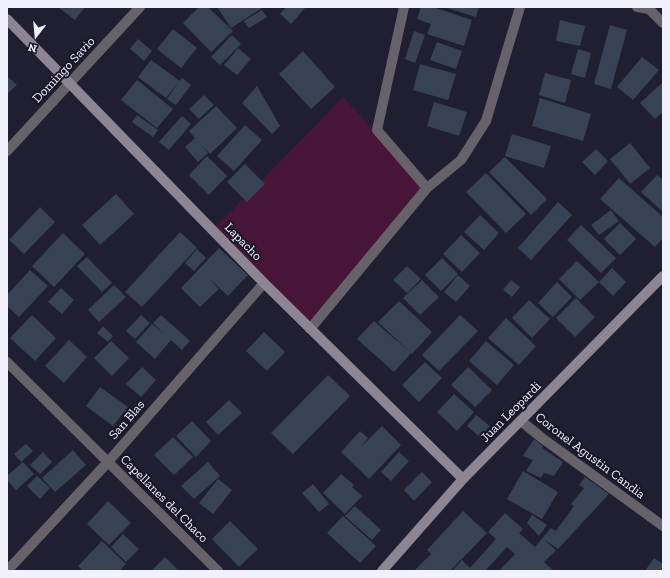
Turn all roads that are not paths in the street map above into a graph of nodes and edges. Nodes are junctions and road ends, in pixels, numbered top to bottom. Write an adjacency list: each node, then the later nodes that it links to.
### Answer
1 (140, 7): 8 (street, Domingo Savio)
2 (404, 7): 10 (street)
3 (520, 7): 10 (street)
4 (637, 7): 5 (street)
5 (650, 8): 7 (street)
6 (7, 19): 8 (street, Lapacho)
7 (663, 23)
8 (70, 83): 9 (street, Domingo Savio); 12 (street, Lapacho)
9 (7, 151)
10 (428, 188): 13 (street)
11 (663, 276): 15 (street, Juan Leopardi)
12 (264, 282): 13 (street, Lapacho); 16 (street, San Blas)
13 (310, 329): 17 (street, Lapacho)
14 (7, 362): 16 (street, Capellanes del Chaco)
15 (522, 421): 17 (street, Juan Leopardi); 18 (street, Coronel Agustin Candia)
16 (108, 462): 19 (street, San Blas); 20 (street, Capellanes del Chaco)
17 (463, 479): 21 (street, Juan Leopardi)
18 (663, 526)
19 (7, 571)
20 (218, 571)
21 (382, 571)

